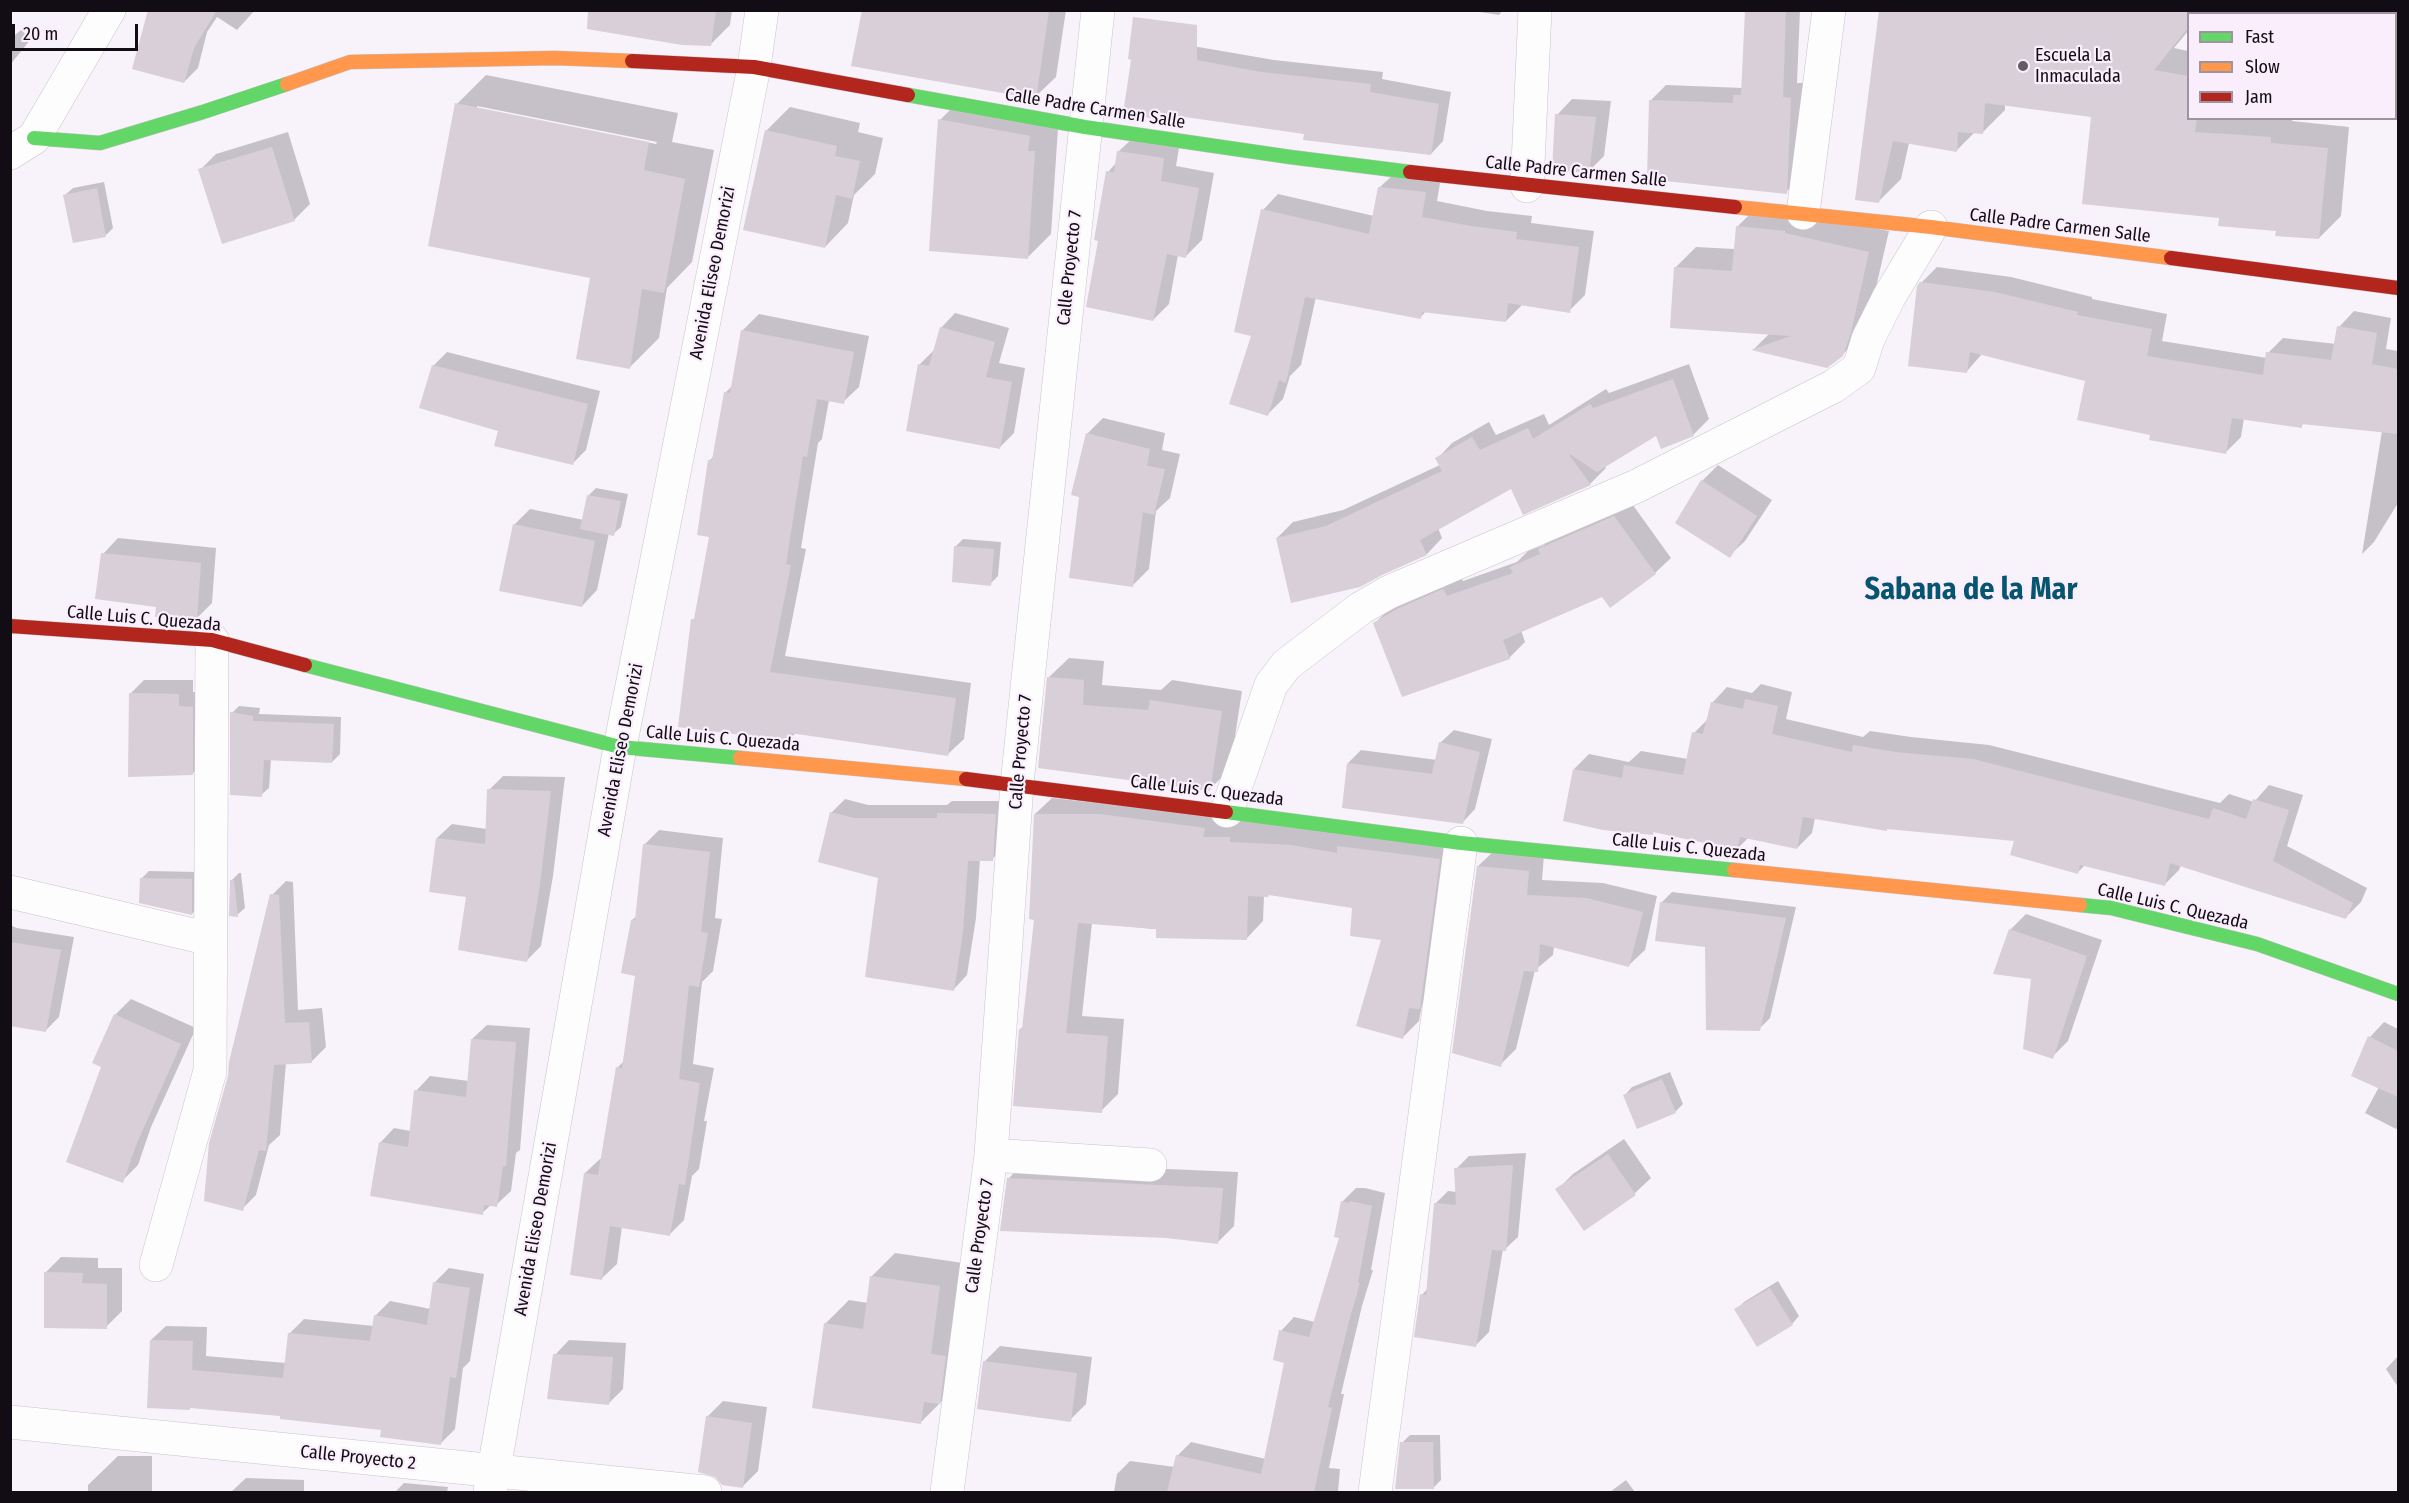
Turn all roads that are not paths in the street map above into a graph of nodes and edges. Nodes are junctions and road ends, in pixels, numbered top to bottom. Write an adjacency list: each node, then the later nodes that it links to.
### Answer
1 (109, 10): 8 (street)
2 (762, 10): 6 (street, Avenida Eliseo Demorizi)
3 (1098, 10): 7 (street, Calle Proyecto 7)
4 (1535, 10): 9 (street)
5 (1829, 10): 10 (street)
6 (754, 67): 7 (street, Calle Padre Carmen Salle); 8 (street, Calle Padre Carmen Salle); 15 (street, Avenida Eliseo Demorizi)
7 (1085, 127): 9 (street, Calle Padre Carmen Salle); 16 (street, Calle Proyecto 7)
8 (22, 145)
9 (1527, 186): 10 (street, Calle Padre Carmen Salle)
10 (1803, 213): 11 (street, Calle Padre Carmen Salle)
11 (1931, 227): 12 (street, Calle Padre Carmen Salle); 17 (street)
12 (2398, 288)
13 (10, 626): 14 (street, Calle Luis C. Quezada)
14 (212, 640): 15 (street, Calle Luis C. Quezada); 20 (street)
15 (620, 747): 16 (street, Calle Luis C. Quezada); 26 (street, Avenida Eliseo Demorizi)
16 (1017, 784): 17 (street, Calle Luis C. Quezada); 22 (street, Calle Proyecto 7)
17 (1227, 811): 18 (street, Calle Luis C. Quezada)
18 (1461, 843): 21 (street, Calle Luis C. Quezada); 29 (street)
19 (10, 892): 20 (street)
20 (210, 939): 24 (street)
21 (2398, 994)
22 (991, 1155): 23 (street); 28 (street, Calle Proyecto 7)
23 (1150, 1165)
24 (156, 1265)
25 (10, 1422): 26 (street, Calle Proyecto 2)
26 (492, 1482): 27 (street, Calle Proyecto 2)
27 (705, 1492)
28 (946, 1492)
29 (1375, 1492)

